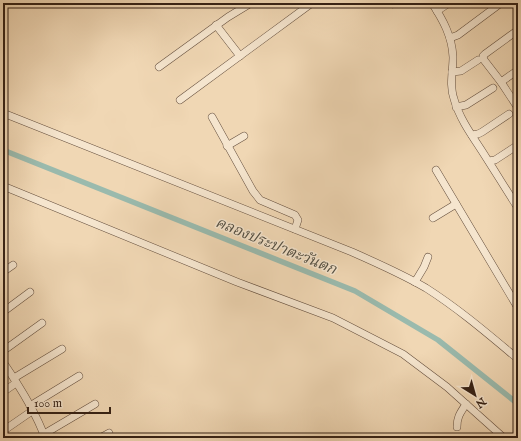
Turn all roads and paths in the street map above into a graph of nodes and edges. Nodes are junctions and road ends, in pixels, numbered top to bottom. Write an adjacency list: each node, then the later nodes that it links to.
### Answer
1 (251, 3): 7 (street)
2 (312, 3): 10 (street)
3 (432, 3): 6 (street)
4 (449, 3): 6 (street)
5 (501, 3): 9 (street)
6 (437, 11): 9 (street)
7 (216, 25): 10 (street); 12 (street)
8 (518, 30): 15 (street)
9 (450, 38): 14 (street)
10 (240, 56): 17 (street)
11 (478, 60): 14 (street)
12 (159, 67)
13 (518, 70): 15 (street)
14 (452, 72): 18 (street)
15 (501, 82): 19 (street)
16 (493, 88): 18 (street)
17 (180, 100)
18 (456, 107): 23 (street)
19 (518, 108)
20 (3, 113): 33 (street)
21 (509, 114): 23 (street)
22 (212, 117): 26 (street)
23 (472, 135): 27 (street)
24 (244, 136): 26 (street)
25 (518, 145): 27 (street)
26 (227, 146): 33 (street)
27 (489, 161): 31 (street)
28 (436, 170): 30 (street)
29 (3, 186): 50 (street)
30 (456, 204): 32 (street); 39 (street)
31 (518, 208)
32 (433, 218)
33 (295, 229): 37 (street)
34 (428, 257): 37 (street)
35 (13, 265): 36 (street)
36 (3, 272)
37 (415, 282): 44 (street)
38 (30, 292): 40 (street)
39 (518, 308)
40 (3, 312)
41 (42, 323): 43 (street)
42 (62, 349): 47 (street)
43 (3, 351)
44 (518, 359)
45 (3, 362): 47 (street)
46 (79, 376): 51 (street)
47 (15, 380): 48 (street); 51 (street)
48 (3, 392)
49 (95, 404): 55 (street)
50 (466, 404): 52 (street); 56 (street)
51 (31, 409): 53 (street); 55 (street)
52 (457, 427)
53 (3, 431)
54 (109, 433): 57 (street)
55 (45, 436)
56 (499, 437)
57 (100, 438)

